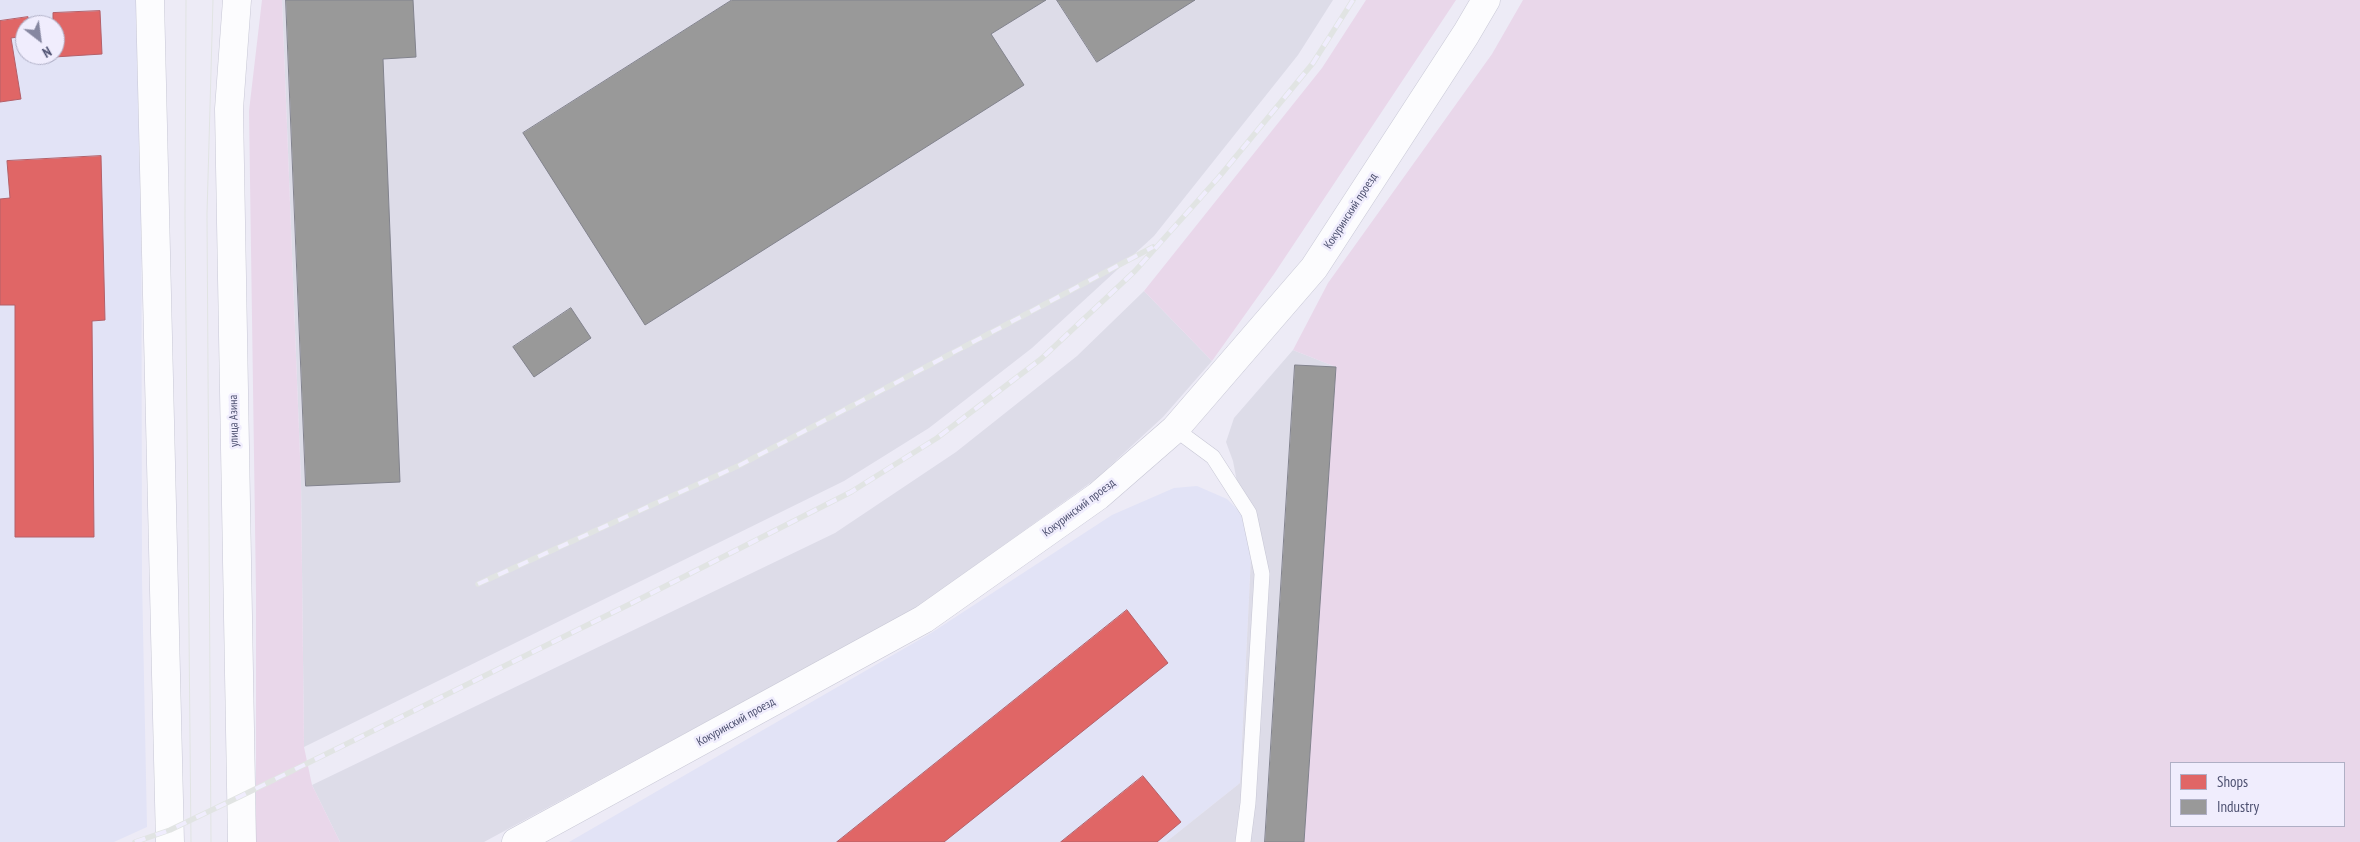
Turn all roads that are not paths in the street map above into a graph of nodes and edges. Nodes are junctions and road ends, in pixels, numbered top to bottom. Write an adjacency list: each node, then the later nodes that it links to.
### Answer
1 (150, 0): 5 (street)
2 (237, 0): 6 (street, улица Азина)
3 (1486, 0): 4 (street, Кокуринский проезд)
4 (1175, 429): 7 (street, Кокуринский проезд); 8 (lane)
5 (170, 842)
6 (242, 842)
7 (516, 842)
8 (1243, 842)

